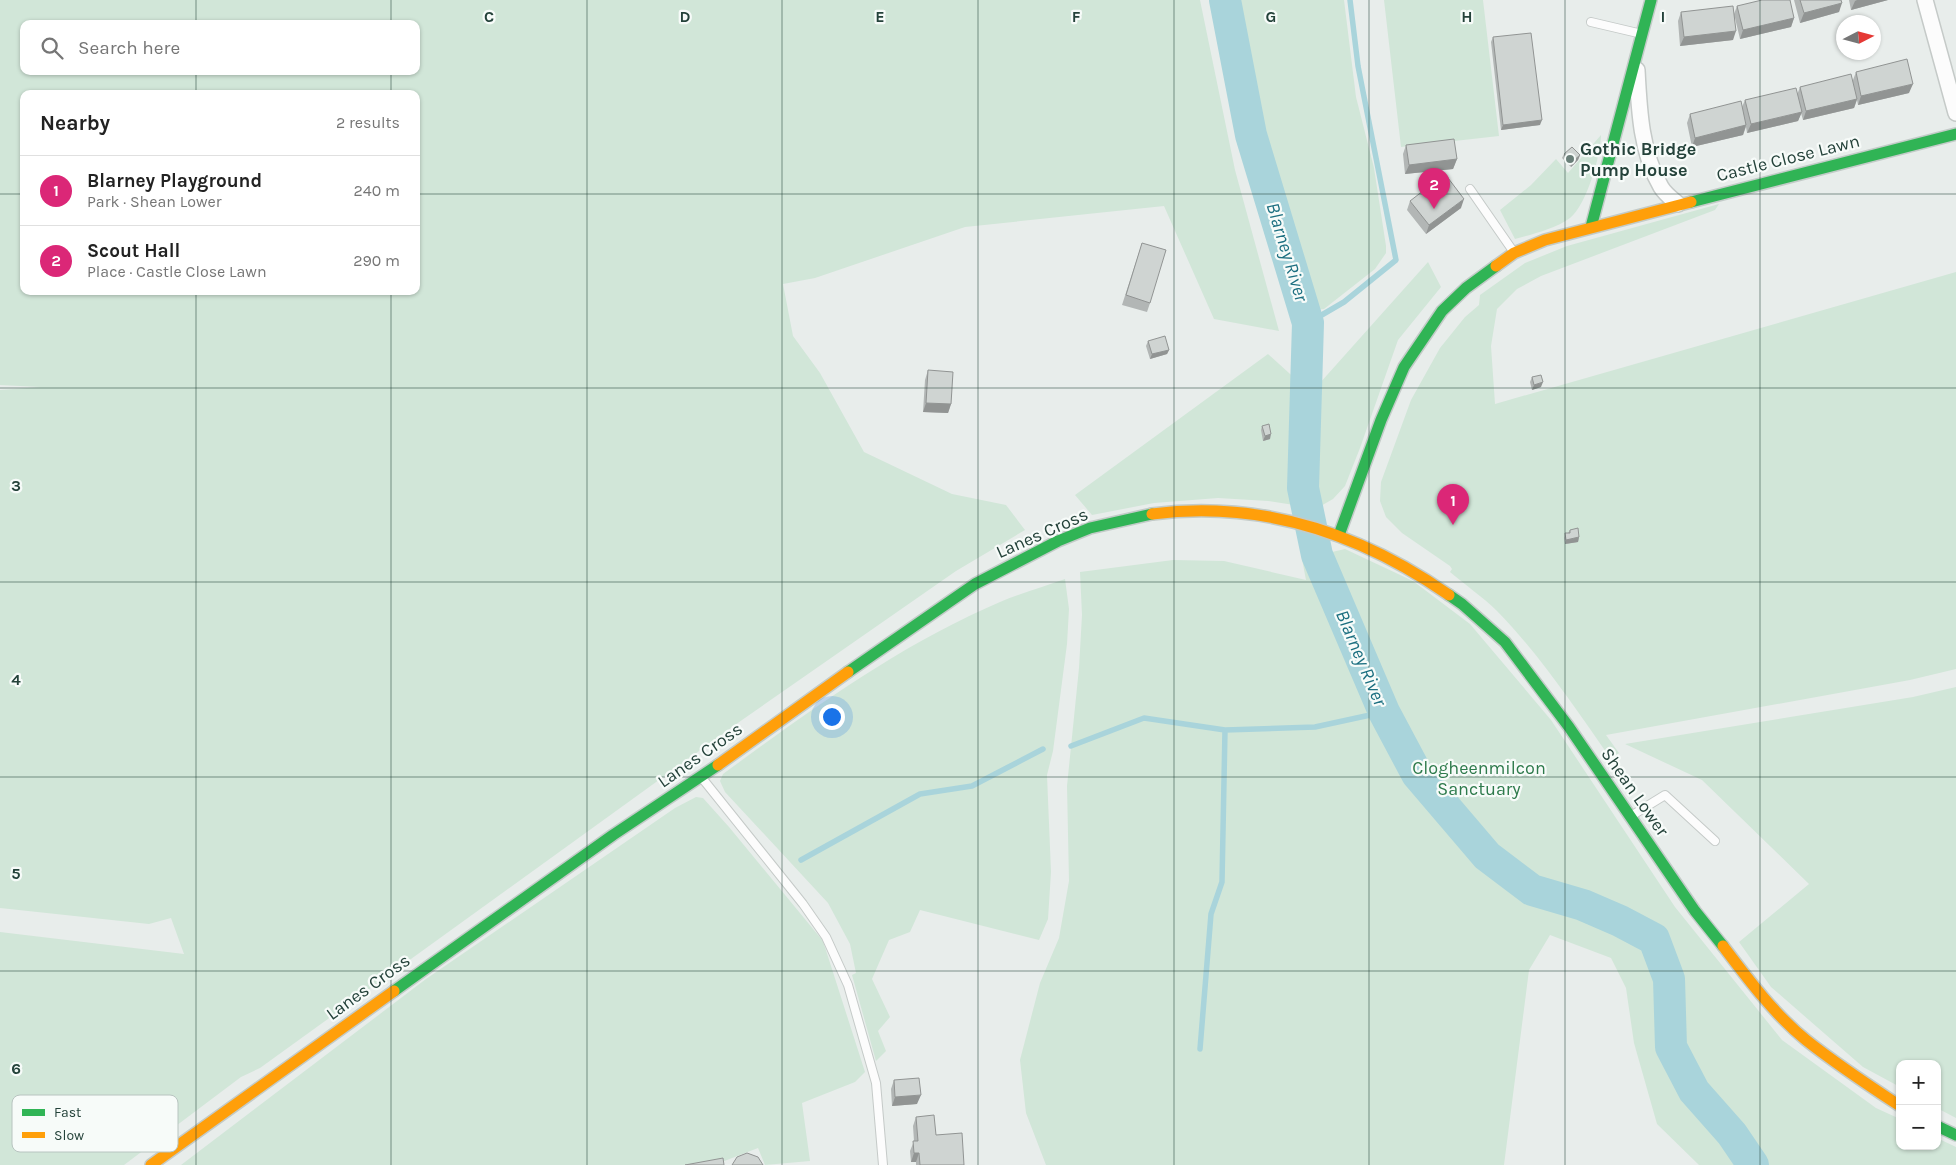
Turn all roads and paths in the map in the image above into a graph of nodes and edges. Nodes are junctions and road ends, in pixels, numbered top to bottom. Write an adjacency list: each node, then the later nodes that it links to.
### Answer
1 (1651, 0): 4 (street)
2 (1925, 0): 6 (street)
3 (1591, 22): 4 (lane)
4 (1642, 34): 5 (street)
5 (1637, 53): 9 (street); 10 (street)
6 (1956, 113)
7 (1956, 134): 9 (street, Castle Close Lawn)
8 (1470, 189): 11 (lane)
9 (1678, 204): 10 (street, Castle Close Lawn)
10 (1591, 227): 11 (street, Castle Close Lawn)
11 (1514, 253): 12 (street, Castle Close Lawn)
12 (1353, 496): 14 (street, Castle Close Lawn); 15 (street, Castle Close Lawn)
13 (1320, 528): 14 (street, Shean Lower); 16 (street, Lanes Cross)
14 (1339, 535): 15 (street, Shean Lower)
15 (1373, 549): 17 (street, Shean Lower)
16 (700, 777): 22 (street, Lanes Cross); 25 (lane)
17 (1631, 816): 18 (lane); 19 (street, Shean Lower)
18 (1715, 841)
19 (1898, 1105)
20 (1941, 1128): 21 (street)
21 (1956, 1135)
22 (178, 1146)
23 (169, 1152): 24 (street, Lanes Cross)
24 (151, 1165)
25 (884, 1165)

